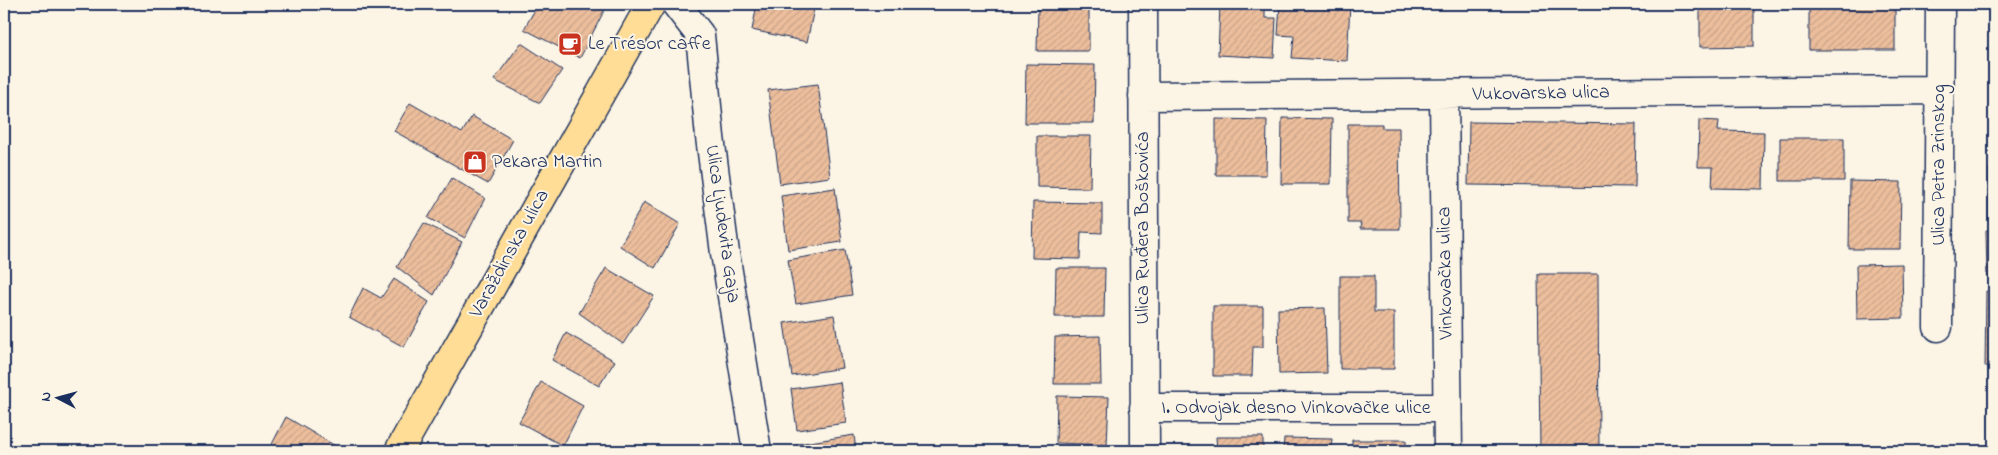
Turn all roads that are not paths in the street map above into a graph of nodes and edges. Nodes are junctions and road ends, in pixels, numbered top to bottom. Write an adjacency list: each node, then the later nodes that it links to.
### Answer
1 (651, 4): 11 (main road, Varaždinska ulica)
2 (676, 4): 12 (street, Ulica Ljudevita Gaja)
3 (1143, 4): 7 (street, Ulica Ruđera Boškovića)
4 (1940, 4): 5 (street, Ulica Petra Zrinskog)
5 (1939, 90): 6 (street, Vukovarska ulica); 8 (street, Ulica Petra Zrinskog)
6 (1444, 95): 7 (street, Vukovarska ulica); 10 (street, Vinkovačka ulica)
7 (1142, 96): 9 (street, Ulica Ruđera Boškovića)
8 (1938, 327)
9 (1144, 408): 10 (street, I. Odvojak desno Vinkovačke ulice); 13 (street, Ulica Ruđera Boškovića)
10 (1447, 408): 14 (street, Vinkovačka ulica)
11 (399, 451)
12 (757, 451)
13 (1145, 451)
14 (1448, 451)

